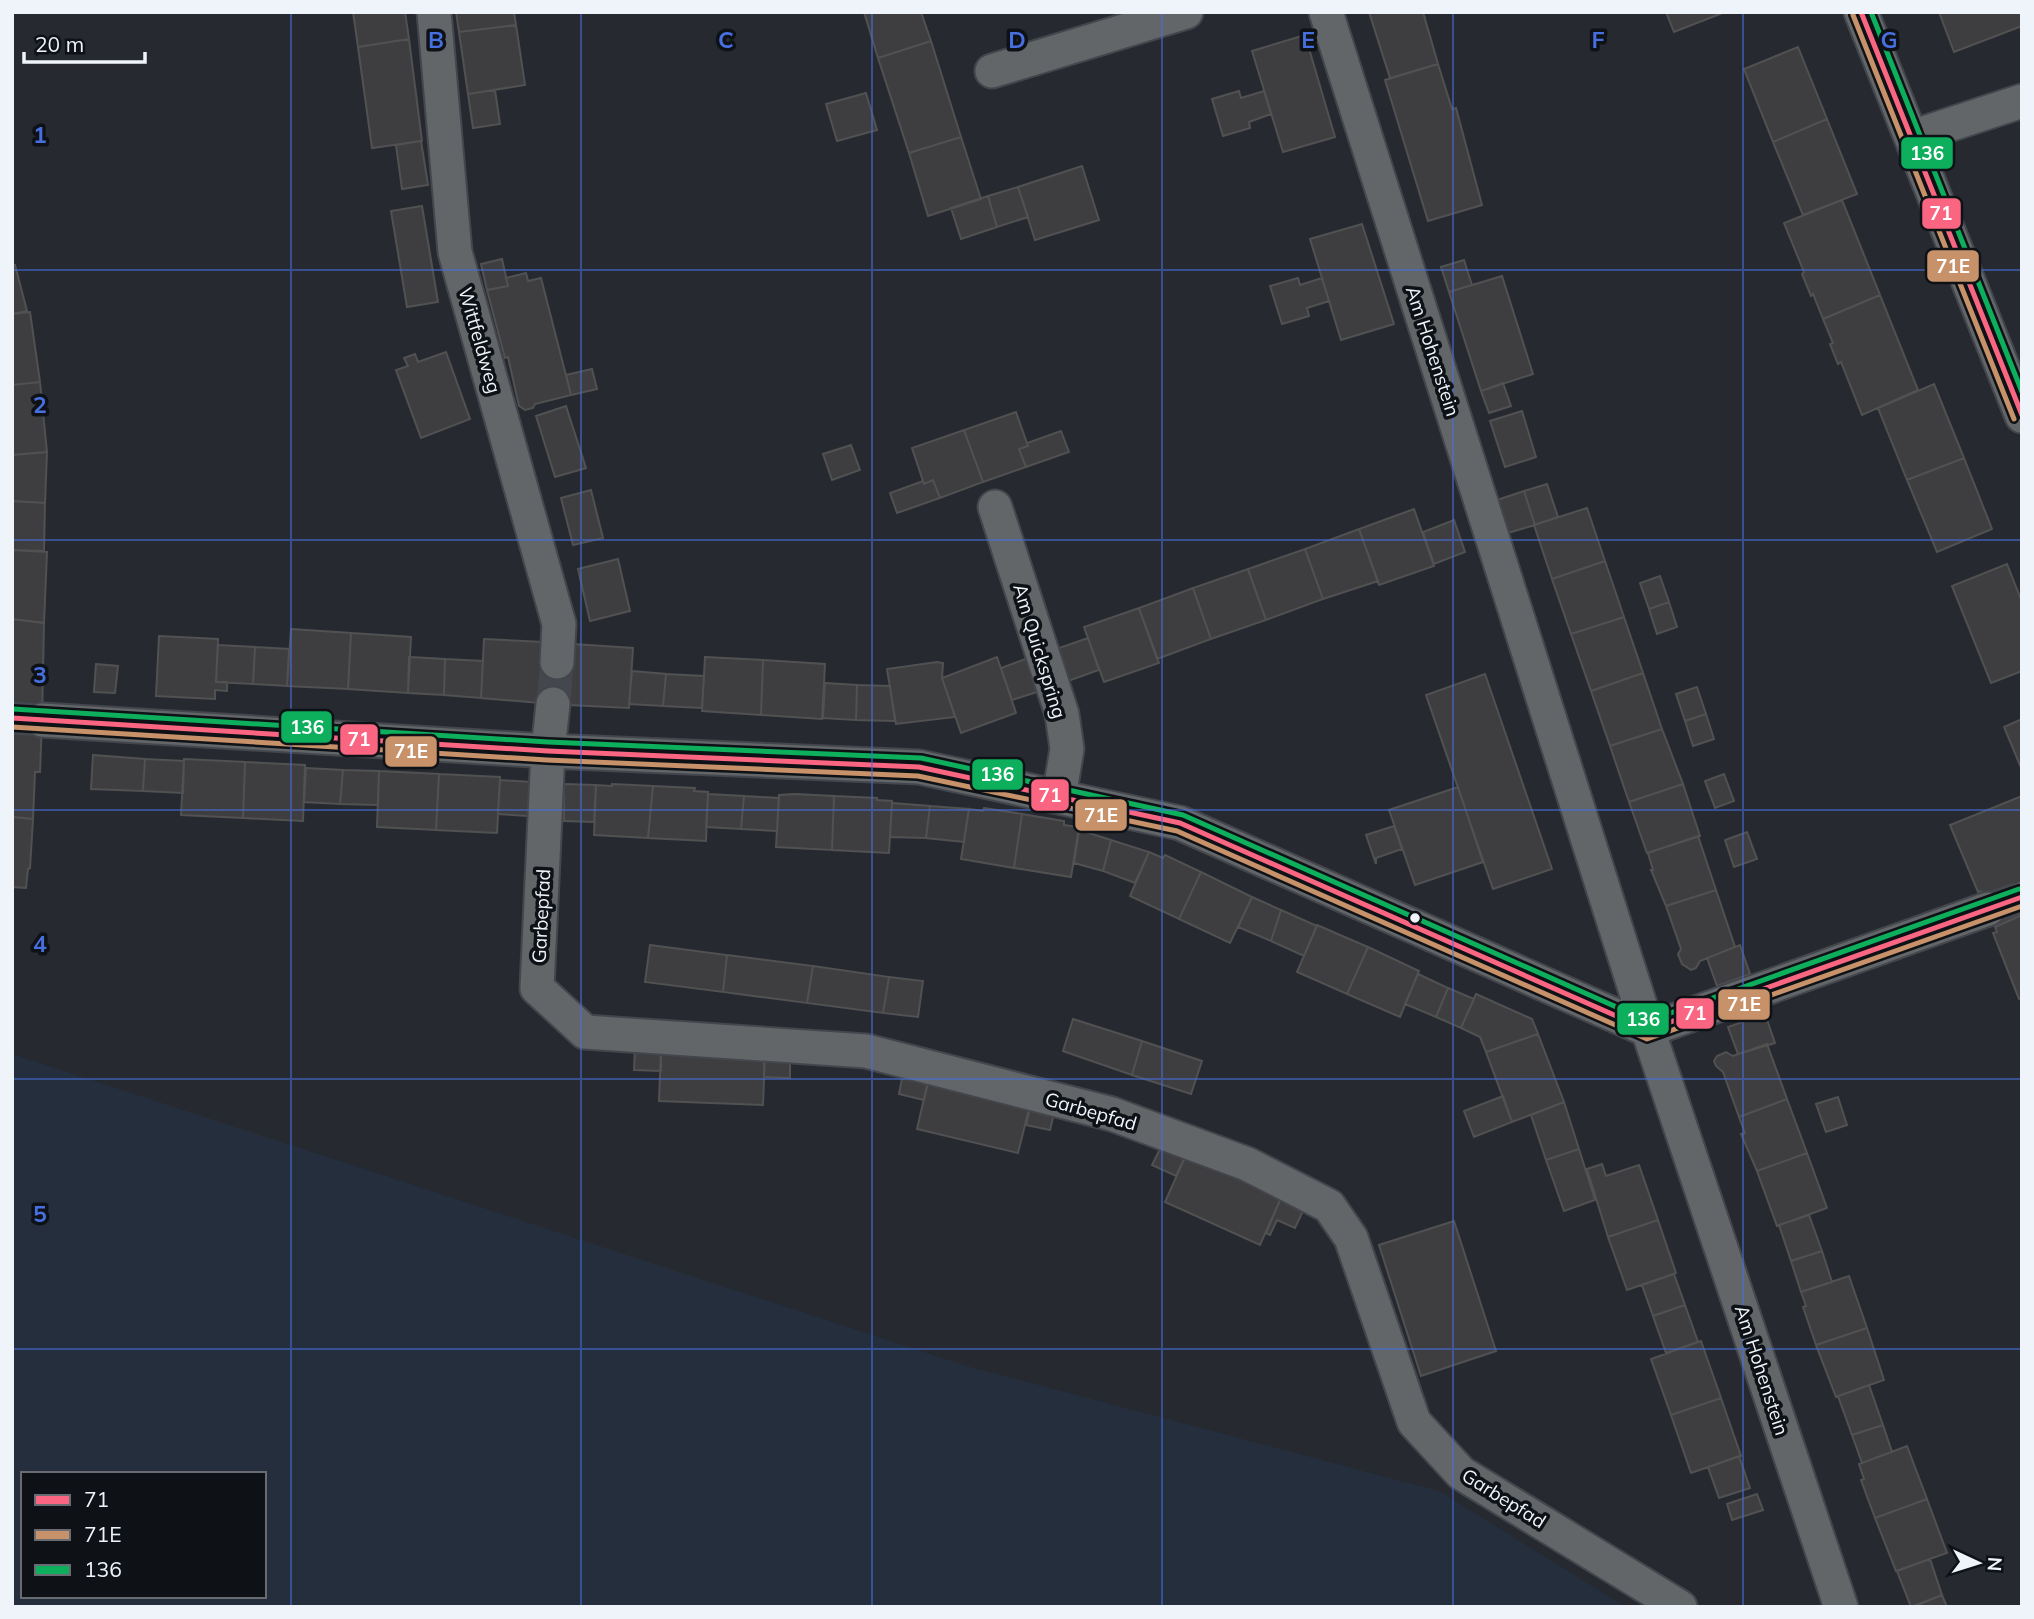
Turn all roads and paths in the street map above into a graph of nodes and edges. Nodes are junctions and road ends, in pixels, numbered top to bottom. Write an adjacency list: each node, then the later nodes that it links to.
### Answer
1 (434, 12): 10 (street, Wittfeldweg)
2 (1186, 12): 5 (street)
3 (1326, 12): 16 (street, Am Hohenstein)
4 (1861, 12): 7 (street)
5 (992, 71)
6 (2022, 101): 7 (street)
7 (1912, 137): 8 (street)
8 (2022, 416)
9 (995, 507): 14 (street, Am Quickspring)
10 (556, 662)
11 (553, 704): 13 (street)
12 (42, 720): 13 (street)
13 (548, 751): 14 (street); 17 (street, Garbepfad)
14 (1059, 797): 16 (street)
15 (1988, 909): 16 (street)
16 (1648, 1030): 18 (street, Am Hohenstein)
17 (1680, 1607)
18 (1841, 1607)

